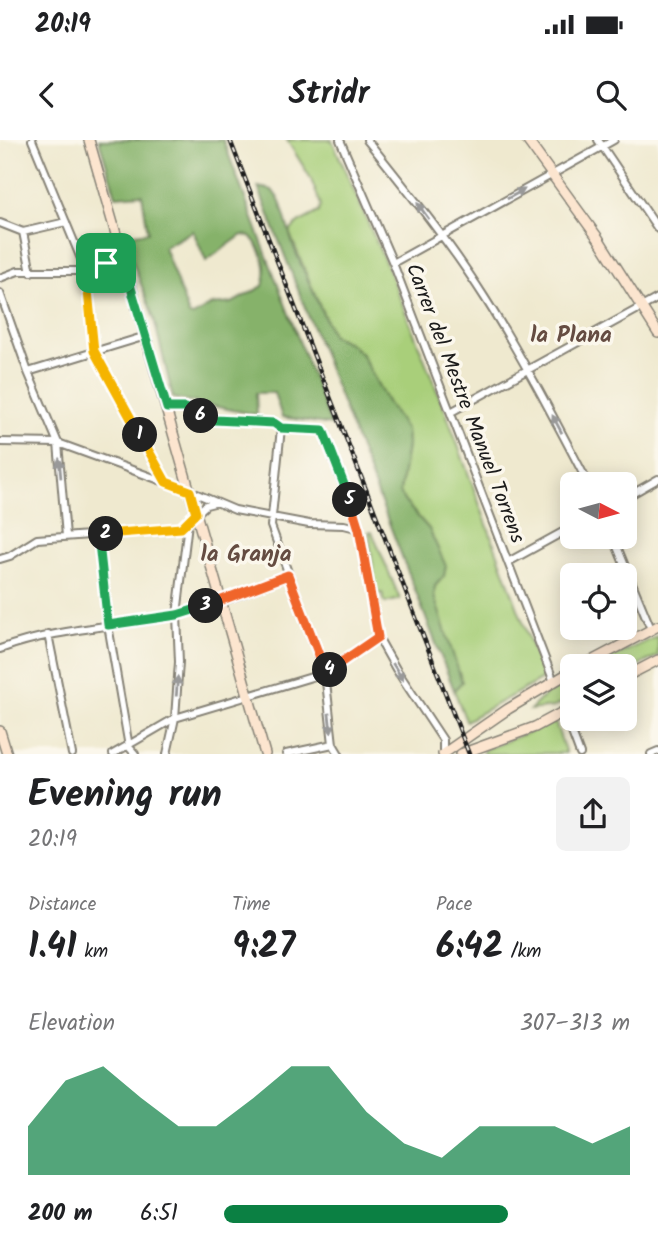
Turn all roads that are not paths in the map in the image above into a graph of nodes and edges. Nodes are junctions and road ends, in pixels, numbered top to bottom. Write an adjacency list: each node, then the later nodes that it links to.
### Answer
1 (32, 140): 9 (street)
2 (89, 140): 14 (street)
3 (340, 140): 15 (street, Carrer del Mestre Manuel Torrens)
4 (367, 140): 13 (street, one-way to 4)
5 (527, 140): 8 (street)
6 (614, 140): 7 (street)
7 (600, 143): 8 (street); 11 (street)
8 (553, 174): 13 (street, one-way to 8); 21 (street)
9 (66, 222): 12 (street); 16 (street)
10 (0, 223): 12 (street)
11 (658, 229)
12 (23, 232): 17 (street)
13 (441, 235): 15 (street); 25 (street)
14 (122, 258): 16 (street); 23 (street)
15 (393, 263): 28 (street, Carrer del Mestre Manuel Torrens)
16 (86, 271): 17 (street); 24 (street)
17 (31, 272): 18 (street)
18 (0, 278)
19 (0, 293): 26 (street)
20 (658, 298): 21 (street)
21 (642, 307): 22 (street); 25 (street)
22 (658, 333)
23 (146, 336): 24 (street); 27 (street)
24 (94, 351): 26 (street); 34 (street)
25 (528, 369): 28 (street); 32 (street, one-way to 25)
26 (28, 372): 31 (street)
27 (167, 408): 29 (street); 35 (street)
28 (451, 412): 49 (street, Carrer del Mestre Manuel Torrens)
29 (281, 428): 39 (street); 40 (street)
30 (0, 442): 31 (street)
31 (58, 443): 34 (street); 46 (street, one-way to 31)
32 (582, 472)
33 (658, 479): 36 (street)
34 (166, 482): 35 (street)
35 (190, 491): 37 (street); 38 (street)
36 (637, 491)
37 (215, 503): 38 (street); 40 (street)
38 (196, 513): 41 (street); 51 (street)
39 (355, 513): 42 (street); 43 (street)
40 (271, 518): 42 (street); 50 (street)
41 (188, 523): 44 (street); 52 (street)
42 (344, 525): 43 (street)
43 (360, 532): 56 (street)
44 (98, 534): 46 (street); 53 (street)
45 (560, 534): 49 (street)
46 (66, 536): 48 (street)
47 (620, 550): 54 (street)
48 (0, 559)
49 (510, 561): 63 (street, Carrer del Mestre Manuel Torrens)
50 (288, 575): 51 (street); 61 (street)
51 (221, 602): 52 (street); 64 (street)
52 (177, 615): 53 (street); 66 (street, one-way to 52)
53 (108, 625): 55 (street); 70 (street)
54 (655, 627): 58 (street)
55 (48, 634): 57 (street); 74 (street)
56 (378, 637): 61 (street); 72 (street, one-way to 72)
57 (0, 649)
58 (604, 654)
59 (658, 660): 60 (street)
60 (637, 671)
61 (326, 673): 64 (street); 69 (street, one-way to 69)
62 (560, 678): 63 (street)
63 (554, 682): 72 (street)
64 (247, 696): 66 (street); 78 (street)
65 (560, 713): 81 (street)
66 (175, 718): 70 (street); 77 (street)
67 (0, 731): 73 (street)
68 (574, 731): 82 (street)
69 (333, 744): 79 (street); 80 (street)
70 (129, 747): 75 (street); 76 (street)
71 (658, 751): 83 (street)
72 (443, 753)
73 (7, 754)
74 (72, 754)
75 (113, 754)
76 (135, 754)
77 (167, 754)
78 (265, 754)
79 (286, 754)
80 (338, 754)
81 (461, 754)
82 (580, 754)
83 (650, 754)

